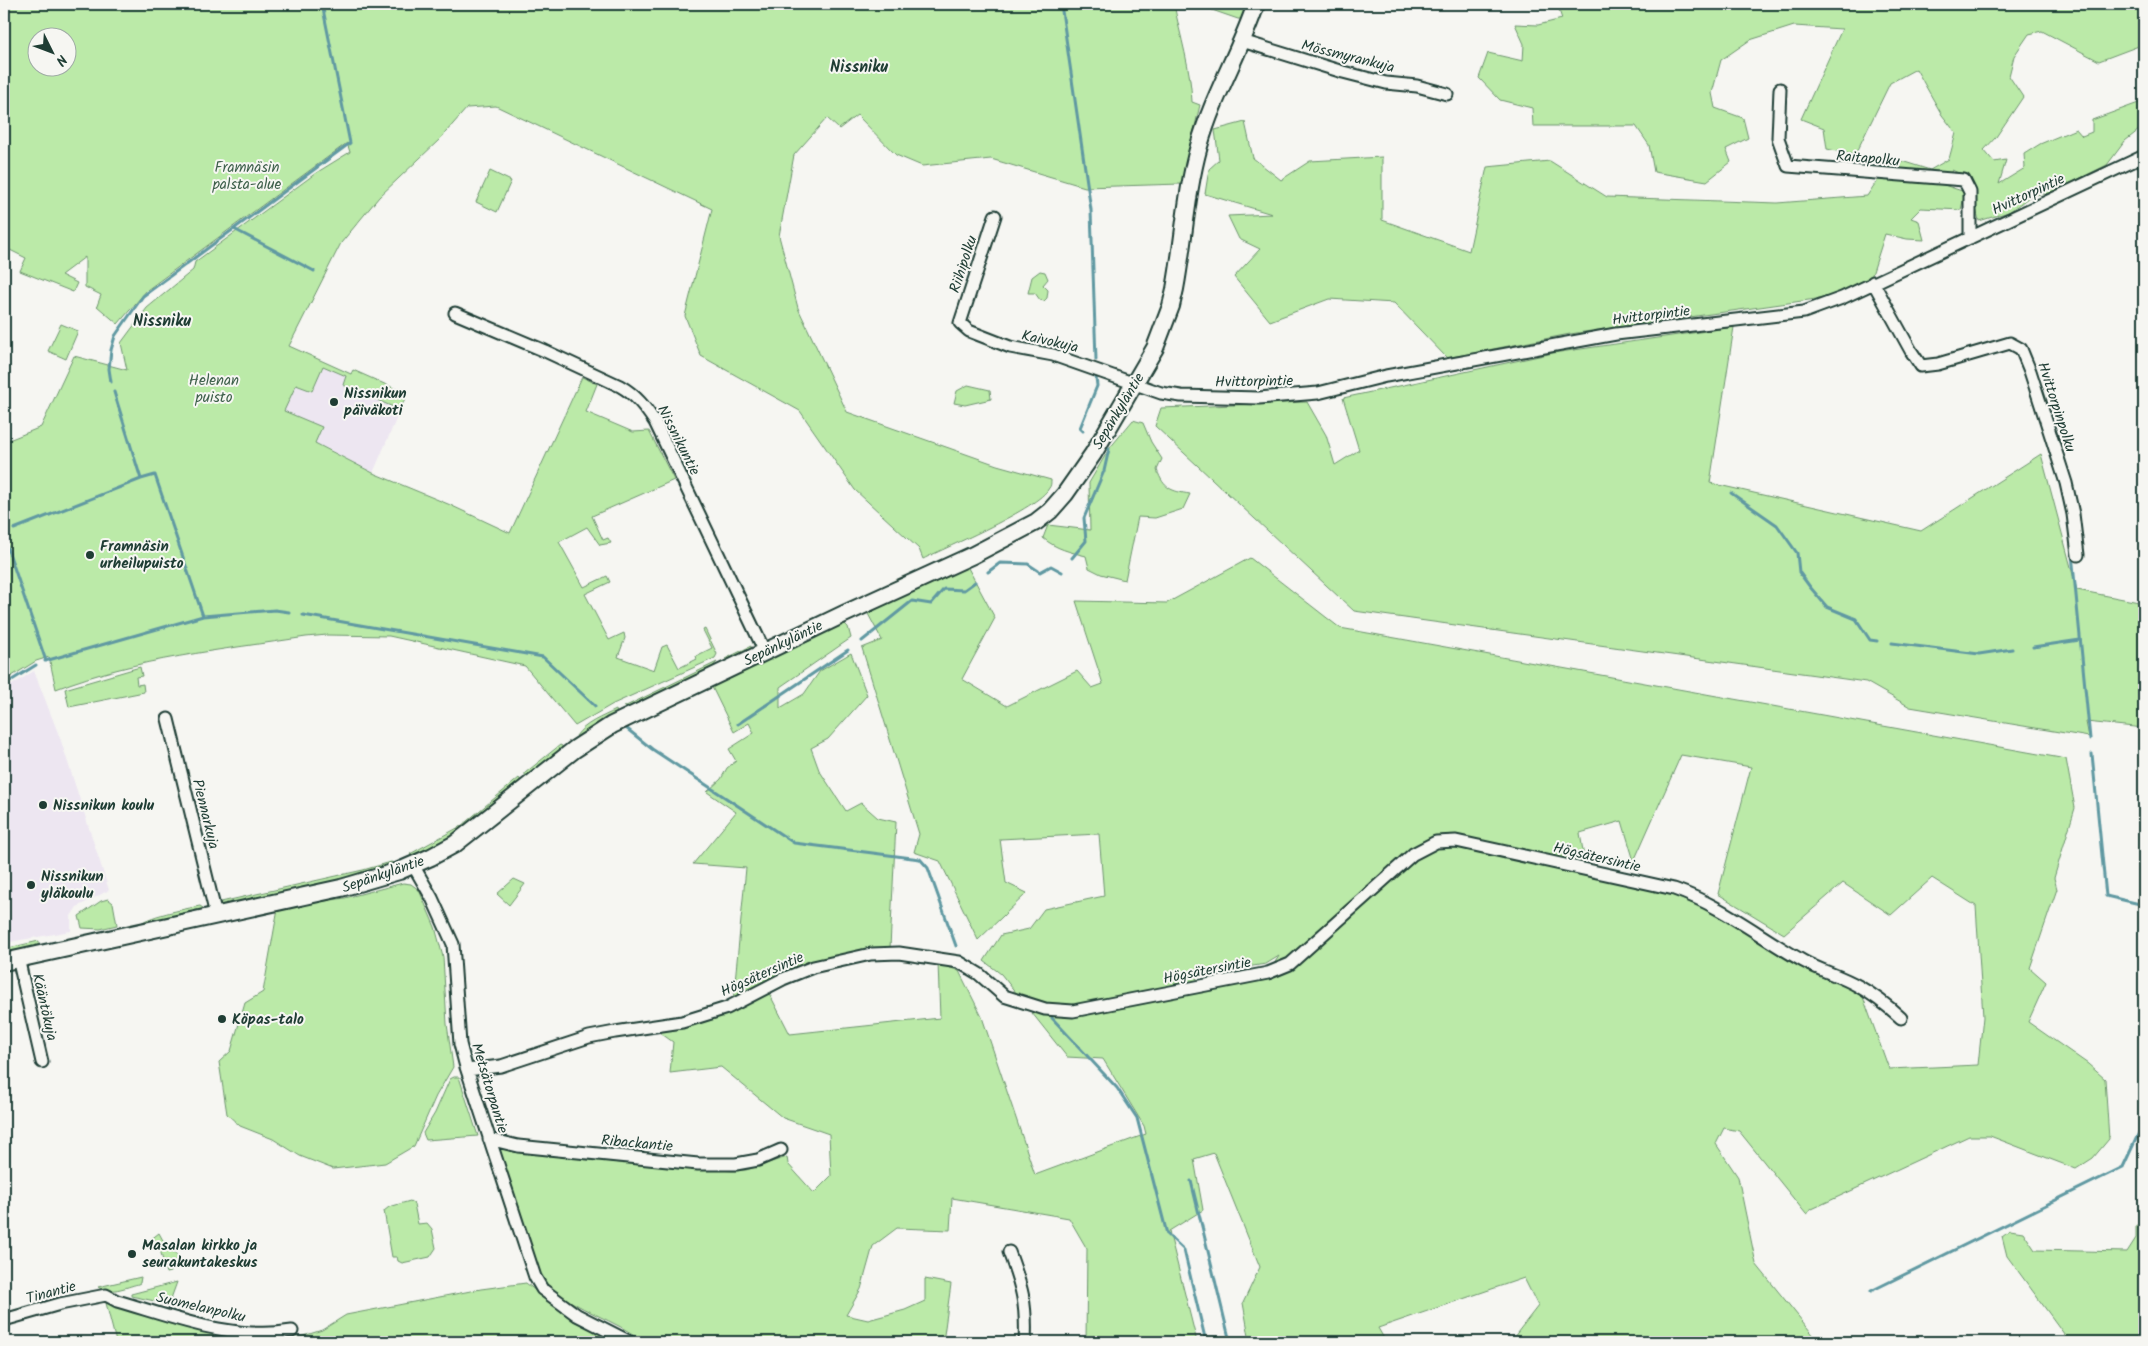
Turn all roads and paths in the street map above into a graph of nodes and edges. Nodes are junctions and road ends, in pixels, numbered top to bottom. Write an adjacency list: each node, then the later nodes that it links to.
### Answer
1 (1256, 4): 2 (street, Sepänkyläntie)
2 (1242, 41): 4 (street, Mössmyrankuja); 11 (street, Sepänkyläntie)
3 (1780, 89): 7 (street, Raitapolku)
4 (1447, 94)
5 (2144, 156): 7 (street, Hvittorpintie)
6 (995, 216): 10 (street, Riihipolku)
7 (1970, 238): 8 (street, Hvittorpintie)
8 (1873, 282): 11 (street, Hvittorpintie); 12 (street, Hvittorpinpolku)
9 (455, 314): 13 (street, Nissnikuntie)
10 (960, 323): 11 (street, Kaivokuja)
11 (1135, 384): 13 (street, Sepänkyläntie)
12 (2078, 555)
13 (765, 652): 15 (street, Sepänkyläntie)
14 (168, 719): 16 (street, Piennarkuja)
15 (413, 866): 16 (street, Sepänkyläntie); 20 (street, Metsätorpantie)
16 (216, 916): 17 (street, Sepänkyläntie)
17 (11, 960): 19 (street, Kääntökuja)
18 (1901, 1018): 20 (street, Högsätersintie)
19 (42, 1062)
20 (467, 1070): 21 (street, Metsätorpantie)
21 (490, 1140): 22 (street, Ribackantie); 27 (street, Metsätorpantie)
22 (781, 1150)
23 (1009, 1252): 28 (street)
24 (106, 1294): 25 (street, Tinantie); 26 (street, Suomelanpolku)
25 (4, 1320)
26 (292, 1331)
27 (630, 1342)
28 (1025, 1342)

